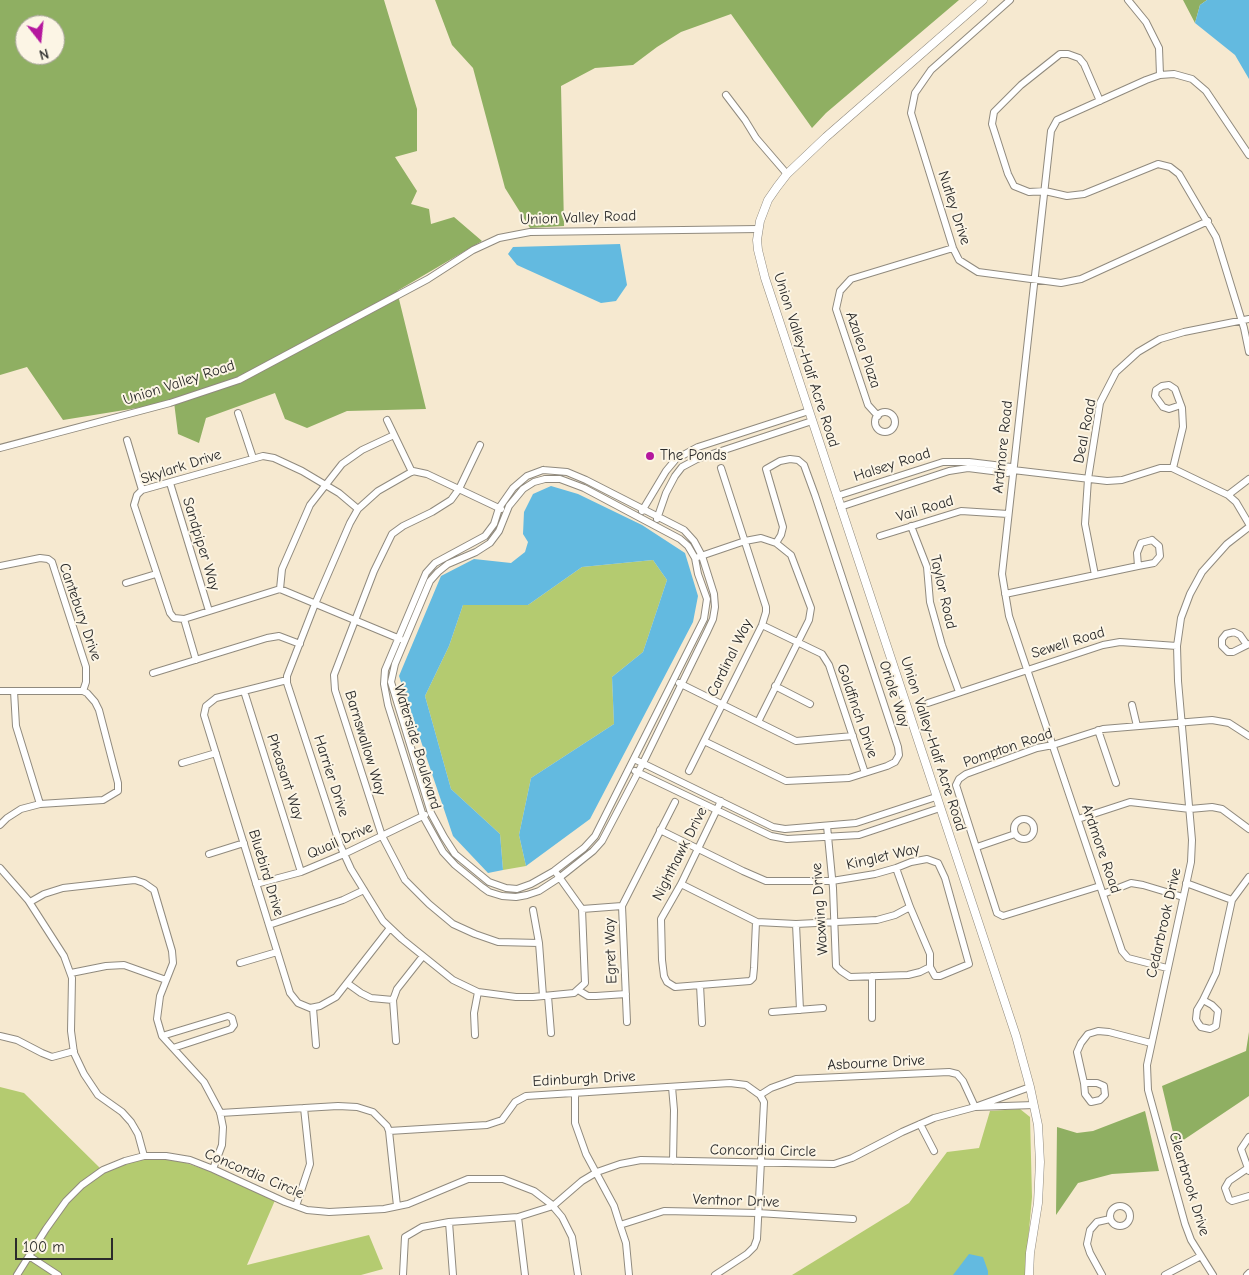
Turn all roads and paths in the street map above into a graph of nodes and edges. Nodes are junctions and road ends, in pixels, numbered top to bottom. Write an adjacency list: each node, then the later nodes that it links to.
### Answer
1 (983, 0): 8 (street)
2 (1010, 0): 12 (street, Nutley Drive)
3 (1128, 0): 4 (street)
4 (1160, 75): 6 (street, Ardmore Road); 7 (street, Ardmore Road)
5 (726, 94): 8 (street)
6 (1100, 101): 9 (street, Ardmore Road); 9 (street)
7 (1249, 155)
8 (788, 174): 11 (street)
9 (1045, 191): 10 (street); 13 (street, Ardmore Road)
10 (1208, 221): 13 (street, Nutley Drive); 14 (street)
11 (759, 229): 17 (street, Union Valley-Half Acre Road); 25 (street, Union Valley Road)
12 (953, 248): 13 (street, Nutley Drive); 19 (street, Azalea Plaza)
13 (1034, 280): 29 (street, Ardmore Road)
14 (1246, 320): 15 (street); 31 (street, Deal Road)
15 (1249, 352)
16 (1181, 405): 28 (street)
17 (809, 411): 21 (street, Union Valley-Half Acre Road); 43 (street)
18 (238, 413): 26 (street)
19 (878, 416)
20 (388, 420): 22 (street)
21 (812, 421): 40 (street, Union Valley-Half Acre Road); 47 (street)
22 (394, 435): 30 (street); 35 (street)
23 (127, 440): 37 (street)
24 (480, 445): 36 (street, Barnswallow Way)
25 (0, 448)
26 (253, 458): 34 (street, Skylark Drive); 35 (street, Skylark Drive)
27 (721, 468): 53 (street, Cardinal Way)
28 (1173, 468): 31 (street, Halsey Road); 39 (street)
29 (1013, 470): 31 (street, Halsey Road); 33 (street, Halsey Road); 38 (street, Halsey Road); 46 (street, Ardmore Road)
30 (412, 472): 36 (street); 44 (street)
31 (1088, 478): 60 (street, Deal Road)
32 (1249, 479): 39 (street)
33 (885, 480): 38 (street); 40 (street, Halsey Road)
34 (170, 483): 37 (street, Skylark Drive); 65 (street, Sandpiper Way)
35 (326, 484): 44 (street, Skylark Drive); 62 (street)
36 (459, 489): 42 (street); 67 (street, Barnswallow Way)
37 (142, 490): 59 (street, Skylark Drive)
38 (889, 490): 41 (street, Halsey Road)
39 (1228, 495): 50 (street)
40 (837, 496): 41 (street, Union Valley-Half Acre Road)
41 (840, 507): 107 (street, Union Valley-Half Acre Road)
42 (500, 508): 43 (street, Waterside Boulevard); 45 (street); 69 (street, Waterside Boulevard)
43 (643, 508): 47 (street, Waterside Boulevard); 48 (street)
44 (358, 509): 64 (street)
45 (507, 511): 48 (street, Waterside Boulevard); 70 (street, Waterside Boulevard)
46 (1008, 514): 51 (street, Vail Road); 63 (street, Ardmore Road)
47 (658, 516): 49 (street); 55 (street, Waterside Boulevard)
48 (640, 517): 49 (street, Waterside Boulevard)
49 (654, 524): 56 (street, Waterside Boulevard)
50 (1249, 525): 73 (street)
51 (911, 526): 52 (street, Vail Road); 85 (street, Taylor Road)
52 (880, 536)
53 (745, 541): 54 (street); 55 (street); 68 (street, Cardinal Way)
54 (776, 543): 71 (street); 105 (street, Oriole Way)
55 (702, 556): 56 (street); 79 (street, Waterside Boulevard)
56 (695, 558): 78 (street, Waterside Boulevard)
57 (0, 566): 83 (street, Cantebury Drive)
58 (1138, 566): 60 (street)
59 (156, 574): 61 (street); 66 (street, Skylark Drive)
60 (1095, 575): 63 (street)
61 (126, 583)
62 (280, 589): 64 (street); 65 (street)
63 (1005, 594): 75 (street, Ardmore Road)
64 (315, 604): 67 (street); 72 (street)
65 (209, 611): 66 (street)
66 (184, 619): 74 (street)
67 (355, 619): 69 (street); 124 (street, Barnswallow Way)
68 (762, 625): 71 (street, Goldfinch Drive); 87 (street, Cardinal Way)
69 (398, 638): 70 (street); 116 (street, Waterside Boulevard)
70 (406, 642): 115 (street, Waterside Boulevard)
71 (798, 642): 80 (street); 94 (street, Goldfinch Drive)
72 (300, 644): 74 (street); 77 (street)
73 (1177, 646): 75 (street, Sewell Road); 91 (street)
74 (196, 660): 76 (street)
75 (1027, 669): 85 (street, Sewell Road); 97 (street, Ardmore Road)
76 (153, 673)
77 (287, 680): 84 (street, Bluebird Drive); 130 (street, Harrier Drive)
78 (673, 680): 79 (street); 99 (street, Waterside Boulevard)
79 (681, 684): 87 (street); 101 (street, Waterside Boulevard)
80 (775, 686): 88 (street); 90 (street)
81 (0, 691): 82 (street)
82 (14, 691): 83 (street); 110 (street)
83 (84, 691): 110 (street)
84 (244, 691): 98 (street, Bluebird Drive); 134 (street, Pheasant Way)
85 (959, 692): 86 (street, Sewell Road)
86 (928, 703)
87 (722, 704): 90 (street); 96 (street, Cardinal Way)
88 (810, 704)
89 (1132, 706): 92 (street)
90 (758, 722): 94 (street)
91 (1182, 722): 92 (street, Pompton Road); 95 (street, Pompton Road); 114 (street, Cedarbrook Drive)
92 (1136, 726): 93 (street, Pompton Road)
93 (1098, 730): 97 (street, Pompton Road); 106 (street)
94 (853, 736): 105 (street, Goldfinch Drive)
95 (1249, 736)
96 (704, 741): 103 (street, Cardinal Way); 105 (street, Oriole Way)
97 (1053, 745): 117 (street, Ardmore Road); 127 (street, Pompton Road)
98 (216, 753): 100 (street); 126 (street, Bluebird Drive)
99 (634, 759): 101 (street); 102 (street, Waterside Boulevard)
100 (182, 763)
101 (643, 763): 104 (street, Waterside Boulevard); 108 (street)
102 (630, 768): 104 (street); 132 (street, Waterside Boulevard)
103 (689, 770)
104 (638, 772): 112 (street); 136 (street, Waterside Boulevard)
105 (865, 773)
106 (1116, 783)
107 (936, 797): 111 (street, Union Valley-Half Acre Road); 113 (street)
108 (721, 801): 112 (street, Nighthawk Drive); 120 (street)
109 (675, 802): 122 (street, Egret Way)
110 (40, 804): 119 (street)
111 (940, 808): 118 (street); 191 (street, Union Valley-Half Acre Road)
112 (717, 809): 125 (street); 128 (street, Nighthawk Drive)
113 (900, 809): 118 (street); 120 (street)
114 (1190, 809): 117 (street); 121 (street); 138 (street, Cedarbrook Drive)
115 (430, 813): 116 (street, Quail Drive); 132 (street, Waterside Boulevard)
116 (423, 816): 124 (street, Quail Drive); 136 (street, Waterside Boulevard)
117 (1078, 819): 141 (street, Ardmore Road)
118 (902, 820): 125 (street)
119 (0, 825)
120 (827, 826): 125 (street, Waxwing Drive)
121 (1249, 829)
122 (660, 830): 128 (street, Kinglet Way); 147 (street, Egret Way)
123 (1015, 834): 127 (street)
124 (382, 836): 130 (street, Quail Drive); 156 (street, Barnswallow Way)
125 (828, 837): 137 (street, Waxwing Drive)
126 (244, 843): 129 (street); 139 (street, Bluebird Drive)
127 (977, 847): 141 (street, Pompton Road)
128 (698, 849): 137 (street, Kinglet Way); 140 (street, Nighthawk Drive)
129 (209, 854)
130 (344, 854): 134 (street, Quail Drive); 142 (street, Harrier Drive)
131 (896, 868): 137 (street, Kinglet Way); 148 (street); 160 (street, Kinglet Way)
132 (554, 871): 136 (street)
133 (1, 872): 146 (street)
134 (301, 872): 139 (street, Quail Drive)
135 (1249, 877): 145 (street)
136 (559, 878): 149 (street)
137 (832, 881): 151 (street, Waxwing Drive)
138 (1186, 883): 144 (street, Cedarbrook Drive); 145 (street)
139 (256, 884): 154 (street, Bluebird Drive)
140 (681, 884): 152 (street); 166 (street, Nighthawk Drive)
141 (1100, 886): 143 (street, Ardmore Road)
142 (364, 890): 154 (street); 155 (street, Harrier Drive)
143 (1103, 894): 144 (street); 161 (street, Ardmore Road)
144 (1183, 897): 161 (street, Cedarbrook Drive)
145 (1232, 900): 172 (street)
146 (30, 902): 162 (street); 164 (street)
147 (622, 906): 149 (street); 169 (street, Egret Way)
148 (910, 907): 151 (street); 160 (street)
149 (582, 909): 167 (street)
150 (533, 910): 156 (street)
151 (834, 921): 153 (street); 163 (street, Waxwing Drive)
152 (756, 922): 153 (street); 166 (street, Nighthawk Drive)
153 (796, 924): 175 (street)
154 (269, 925): 157 (street, Bluebird Drive)
155 (390, 928): 158 (street, Harrier Drive); 165 (street)
156 (539, 943): 170 (street)
157 (277, 952): 159 (street); 173 (street, Bluebird Drive)
158 (423, 956): 168 (street, Harrier Drive); 171 (street)
159 (240, 963)
160 (930, 967): 163 (street, Waxwing Drive)
161 (1167, 968): 185 (street, Cedarbrook Drive)
162 (71, 973): 164 (street); 188 (street)
163 (872, 976): 177 (street)
164 (166, 980): 183 (street)
165 (347, 983): 171 (street); 173 (street)
166 (700, 985): 179 (street)
167 (578, 990): 169 (street); 170 (street, Harrier Drive)
168 (478, 992): 170 (street, Harrier Drive); 181 (street)
169 (626, 994): 178 (street, Egret Way)
170 (546, 996): 180 (street)
171 (393, 1000): 184 (street)
172 (1203, 1000): 172 (street)
173 (313, 1008): 186 (street)
174 (823, 1008): 175 (street)
175 (800, 1010): 176 (street)
176 (772, 1012)
177 (872, 1018)
178 (627, 1022)
179 (702, 1023)
180 (551, 1033)
181 (475, 1035)
182 (0, 1036): 188 (street)
183 (162, 1036): 187 (street); 187 (street)
184 (396, 1041)
185 (1151, 1043): 189 (street); 199 (street, Cedarbrook Drive)
186 (316, 1045)
187 (172, 1048): 197 (street)
188 (74, 1051): 203 (street)
189 (1084, 1083)
190 (672, 1087): 192 (street, Edinburgh Drive); 193 (street, Edinburgh Drive); 204 (street)
191 (1030, 1088): 194 (street, Union Valley-Half Acre Road); 195 (street, Concordia Circle)
192 (575, 1093): 200 (street, Edinburgh Drive); 208 (street)
193 (760, 1095): 195 (street, Asbourne Drive); 205 (street)
194 (1034, 1105): 195 (street, Concordia Circle); 229 (street, Union Valley-Half Acre Road)
195 (975, 1107): 198 (street, Concordia Circle)
196 (304, 1108): 197 (street); 200 (street); 210 (street)
197 (220, 1113): 206 (street)
198 (920, 1124): 202 (street); 205 (street, Concordia Circle)
199 (1158, 1126): 220 (street, Clearbrook Drive)
200 (389, 1131): 211 (street)
201 (1249, 1137): 207 (street)
202 (934, 1151)
203 (144, 1156): 206 (street, Concordia Circle); 219 (street, Concordia Circle)
204 (673, 1161): 205 (street, Concordia Circle); 208 (street, Concordia Circle)
205 (761, 1163): 213 (street)
206 (213, 1169): 210 (street, Concordia Circle)
207 (1248, 1170): 209 (street)
208 (596, 1173): 212 (street, Concordia Circle); 218 (street)
209 (1249, 1196)
210 (296, 1206): 211 (street, Concordia Circle)
211 (397, 1206): 212 (street, Concordia Circle)
212 (552, 1206): 214 (street); 226 (street, Concordia Circle)
213 (758, 1214): 215 (street, Ventnor Drive); 218 (street, Ventnor Drive); 228 (street)
214 (518, 1218): 217 (street); 225 (street)
215 (853, 1219)
216 (1110, 1219): 230 (street)
217 (449, 1222): 223 (street); 224 (street)
218 (620, 1225): 227 (street)
219 (29, 1256): 221 (street, Concordia Circle); 222 (street)
220 (1200, 1256): 231 (street); 232 (street, Clearbrook Drive)
221 (17, 1275)
222 (58, 1275)
223 (403, 1275)
224 (453, 1275)
225 (525, 1275)
226 (578, 1275)
227 (629, 1275)
228 (715, 1275)
229 (1029, 1275)
230 (1102, 1275)
231 (1165, 1275)
232 (1213, 1275)

